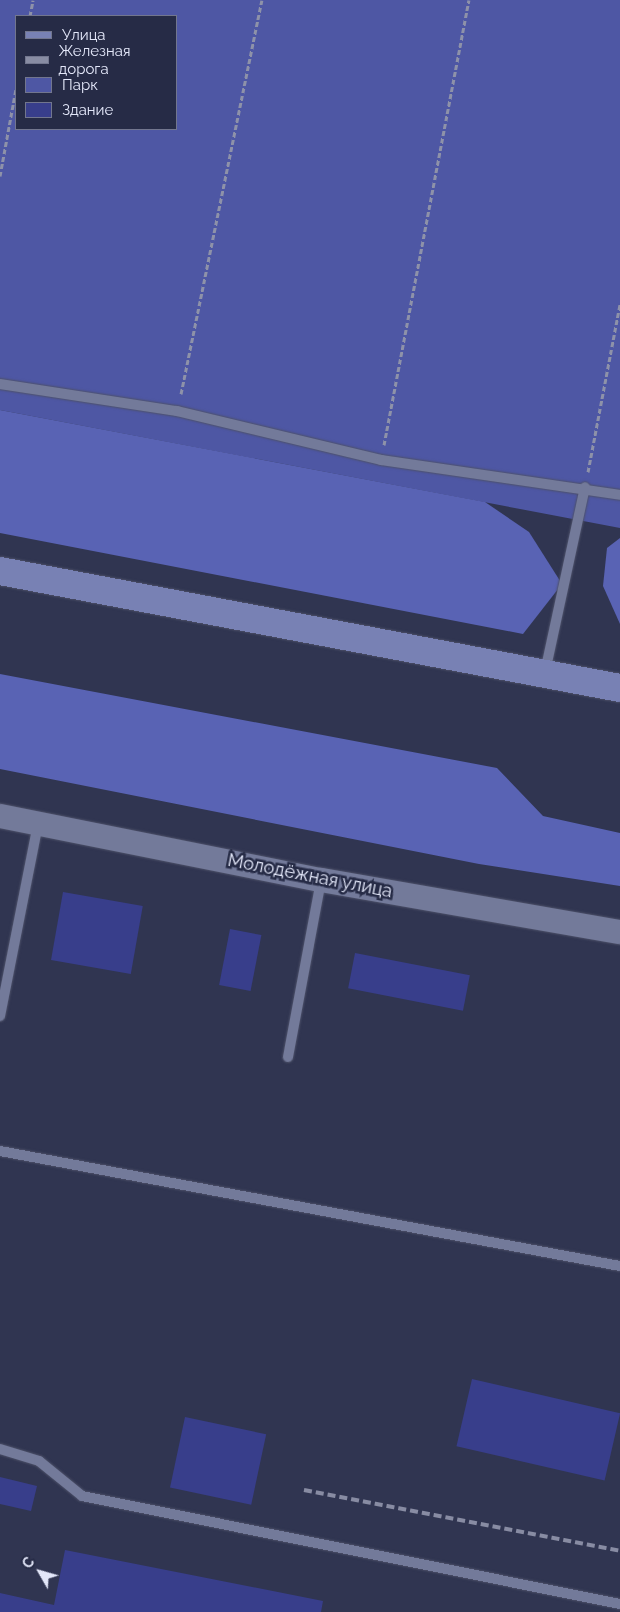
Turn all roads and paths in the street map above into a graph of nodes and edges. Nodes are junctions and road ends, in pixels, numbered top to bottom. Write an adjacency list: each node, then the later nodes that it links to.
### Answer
1 (33, 0): 4 (path)
2 (262, 0): 9 (path)
3 (469, 0): 10 (path)
4 (30, 15)
5 (15, 95): 6 (path)
6 (0, 176)
7 (620, 304): 11 (path)
8 (0, 384): 9 (lane)
9 (177, 412): 10 (lane)
10 (381, 460): 11 (lane)
11 (585, 488): 12 (lane); 14 (lane)
12 (620, 495)
13 (0, 571): 14 (main road)
14 (545, 674): 15 (main road)
15 (620, 688)
16 (0, 816): 17 (street, Молодёжная улица)
17 (38, 823): 18 (street, Молодёжная улица); 20 (lane)
18 (320, 880): 19 (street, Молодёжная улица); 22 (lane)
19 (620, 932)
20 (3, 985): 21 (lane)
21 (0, 1016)
22 (288, 1057)
23 (0, 1152): 24 (lane)
24 (620, 1266)
25 (0, 1449): 26 (lane)
26 (620, 1604)

